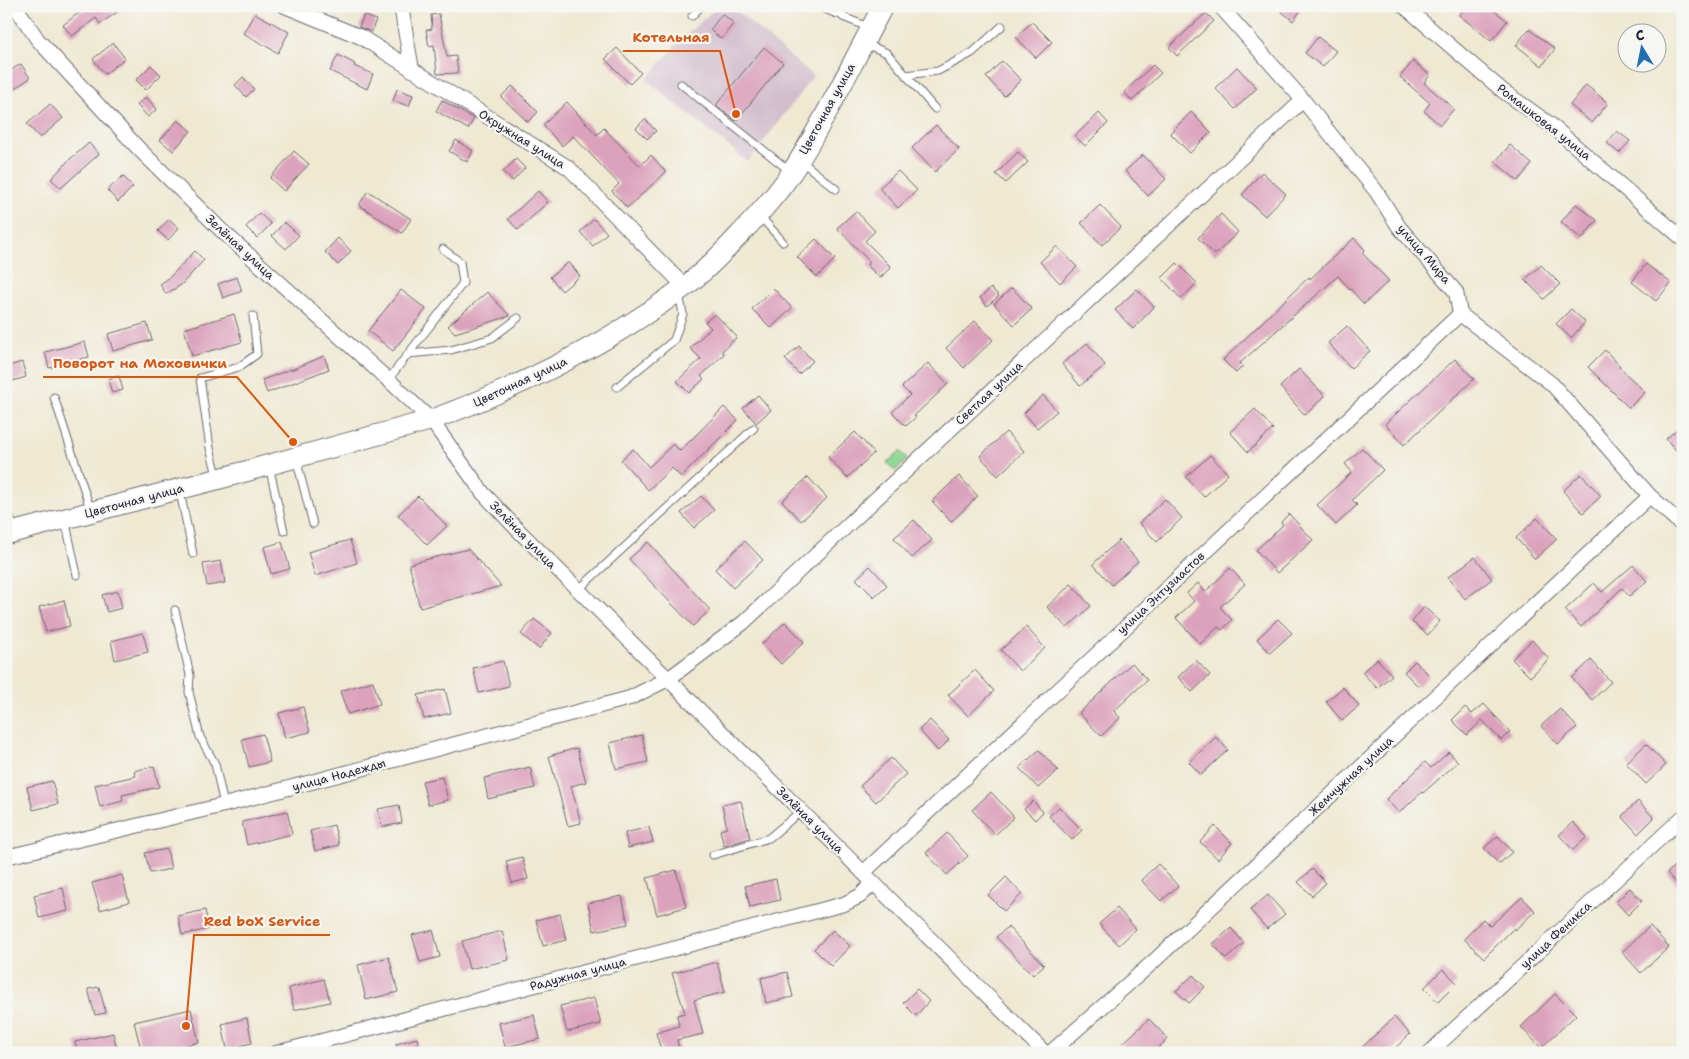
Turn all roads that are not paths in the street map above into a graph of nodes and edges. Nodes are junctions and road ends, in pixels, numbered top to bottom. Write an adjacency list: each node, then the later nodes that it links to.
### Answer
1 (15, 6): 30 (street, Зелёная улица)
2 (285, 6): 14 (street, Окружная улица)
3 (401, 6): 14 (street)
4 (701, 6): 11 (lane)
5 (818, 6): 10 (lane)
6 (831, 6): 10 (lane)
7 (883, 6): 13 (main road, Цветочная улица)
8 (1220, 6): 17 (street, улица Мира)
9 (1404, 6): 22 (street, Ромашковая улица)
10 (838, 14): 13 (lane)
11 (692, 16)
12 (1002, 26): 15 (lane)
13 (867, 36): 15 (lane); 19 (main road, Цветочная улица)
14 (412, 70): 25 (street, Окружная улица)
15 (906, 75): 18 (lane)
16 (681, 84): 19 (lane)
17 (1303, 100): 26 (street, улица Мира); 51 (street, Светлая улица)
18 (935, 109)
19 (795, 166): 20 (lane); 21 (main road, Цветочная улица)
20 (836, 189)
21 (759, 215): 23 (lane); 25 (main road, Цветочная улица)
22 (1683, 239)
23 (783, 242)
24 (443, 248): 29 (lane)
25 (682, 289): 31 (lane); 33 (main road, Цветочная улица)
26 (1460, 314): 39 (street); 57 (street, улица Энтузиастов)
27 (253, 316): 37 (lane)
28 (518, 318): 29 (lane)
29 (408, 354): 30 (lane)
30 (388, 380): 33 (street, Зелёная улица)
31 (617, 387)
32 (54, 397): 41 (lane)
33 (431, 420): 35 (main road, Цветочная улица); 49 (street, Зелёная улица)
34 (754, 428): 49 (lane)
35 (296, 458): 36 (main road, Цветочная улица); 43 (lane)
36 (268, 465): 37 (main road, Цветочная улица); 45 (lane)
37 (218, 479): 38 (main road, Цветочная улица)
38 (180, 489): 41 (main road, Цветочная улица); 47 (lane)
39 (1650, 496): 44 (street); 61 (street, Жемчужная улица)
40 (6, 506): 46 (lane)
41 (91, 512): 42 (main road, Цветочная улица)
42 (65, 519): 46 (main road, Цветочная улица); 48 (lane)
43 (313, 524)
44 (1683, 526)
45 (284, 531)
46 (11, 533)
47 (193, 554)
48 (77, 575)
49 (578, 590): 51 (street, Зелёная улица)
50 (175, 610): 52 (lane)
51 (668, 678): 52 (street, улица Надежды); 53 (street, Зелёная улица)
52 (224, 805): 56 (street, улица Надежды)
53 (801, 811): 55 (lane); 57 (street, Зелёная улица)
54 (1683, 817): 62 (street, улица Феникса)
55 (713, 855)
56 (6, 857)
57 (863, 872): 58 (street, Зелёная улица)
58 (873, 882): 59 (street, Радужная улица); 60 (street, Зелёная улица)
59 (276, 1053)
60 (1045, 1053)
61 (1050, 1053)
62 (1429, 1053)

